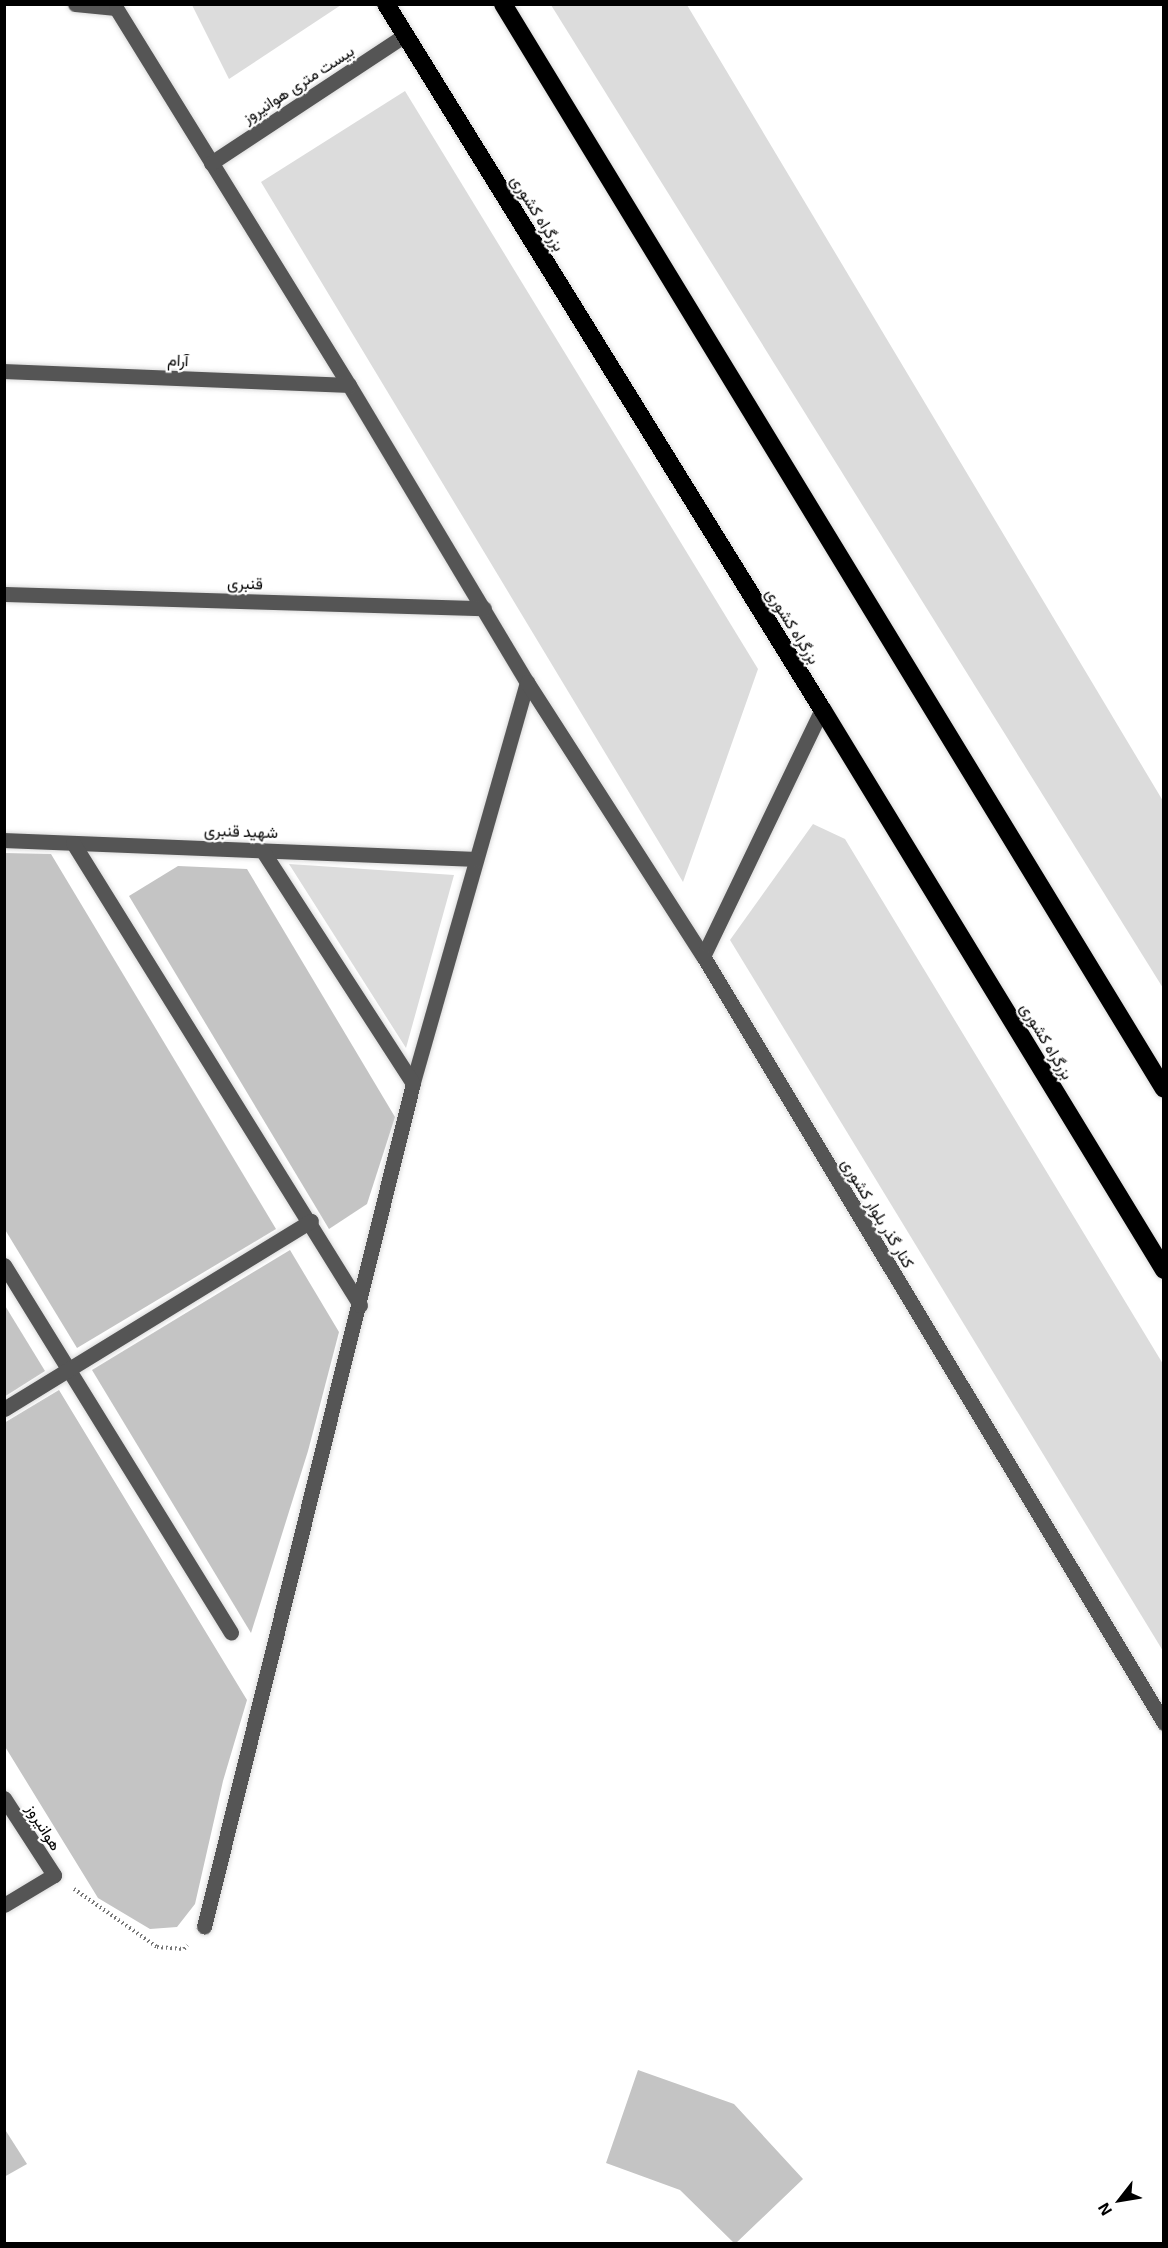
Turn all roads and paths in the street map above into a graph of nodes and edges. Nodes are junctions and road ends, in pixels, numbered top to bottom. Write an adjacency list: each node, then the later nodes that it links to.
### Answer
1 (75, 4): 5 (street, کنار گذر بلوار کشوری)
2 (386, 4): 4 (highway, بزرگراه کشوری)
3 (503, 4): 18 (highway)
4 (405, 35): 5 (street, بیست متری هوانیروز); 11 (highway, بزرگراه کشوری)
5 (211, 163): 7 (street, کنار گذر بلوار کشوری)
6 (4, 370): 7 (street, آرام)
7 (350, 385): 9 (street, کنار گذر بلوار کشوری)
8 (4, 594): 9 (street, قنبری)
9 (484, 608): 10 (street, کنار گذر بلوار کشوری)
10 (527, 682): 15 (street); 16 (street, کنار گذر بلوار کشوری)
11 (822, 709): 16 (street); 21 (highway, بزرگراه کشوری)
12 (4, 840): 13 (street, شهید قنبری)
13 (74, 843): 14 (street, شهید قنبری); 19 (street)
14 (262, 850): 15 (street, شهید قنبری); 17 (street)
15 (476, 859): 17 (street)
16 (703, 956): 26 (street, کنار گذر بلوار کشوری)
17 (413, 1083): 22 (street)
18 (1164, 1089)
19 (311, 1221): 22 (street); 23 (street)
20 (4, 1265): 23 (street)
21 (1164, 1270)
22 (360, 1305): 30 (street)
23 (69, 1370): 24 (street); 25 (street)
24 (4, 1409)
25 (231, 1632)
26 (1164, 1724)
27 (4, 1798): 28 (street, هوانیروز)
28 (54, 1875): 29 (street); 30 (path)
29 (4, 1905)
30 (204, 1927)

